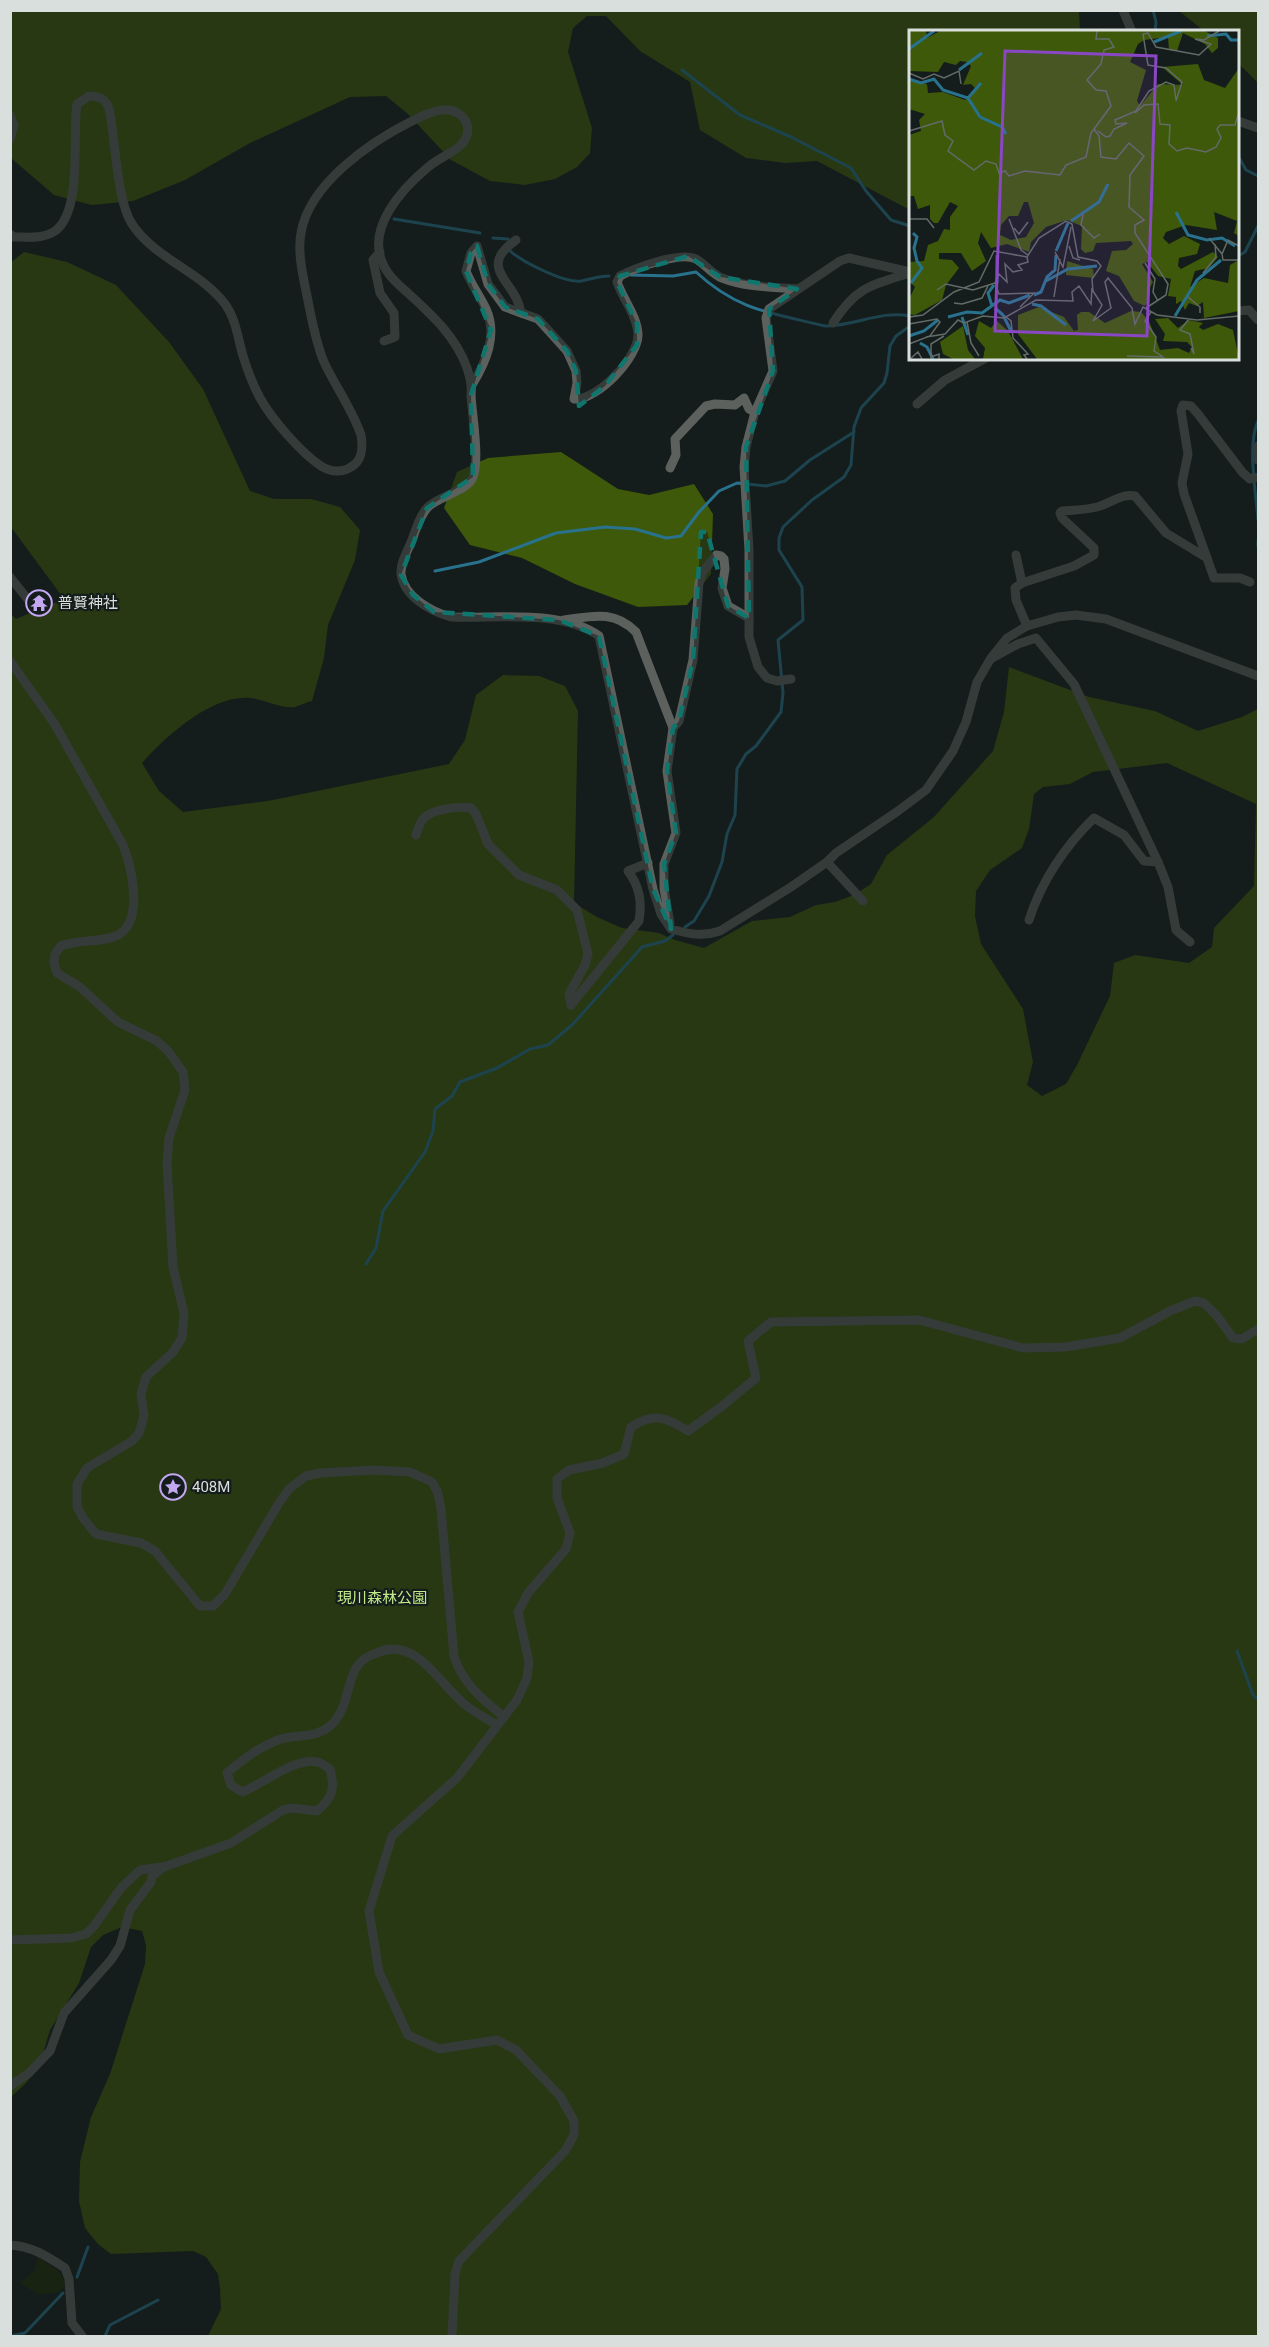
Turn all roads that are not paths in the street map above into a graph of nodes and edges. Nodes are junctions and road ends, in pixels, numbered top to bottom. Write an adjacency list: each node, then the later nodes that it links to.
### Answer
1 (1123, 10): 2 (street)
2 (1131, 30)
3 (10, 116): 6 (street)
4 (1239, 122): 5 (street)
5 (1258, 128)
6 (10, 139)
7 (12, 237): 9 (street)
8 (516, 240): 14 (street)
9 (380, 252): 17 (street); 19 (street)
10 (909, 272): 12 (street)
11 (909, 272): 16 (street)
12 (796, 289): 14 (street); 21 (street)
13 (1239, 311): 15 (street)
14 (521, 313): 19 (street)
15 (1258, 320)
16 (832, 323)
17 (384, 341)
18 (982, 360): 20 (street)
19 (472, 385): 33 (street)
20 (917, 404)
21 (755, 412): 24 (street); 32 (street)
22 (1258, 446): 23 (street)
23 (1258, 460)
24 (670, 468)
25 (1255, 478): 27 (street)
26 (1016, 555): 30 (street)
27 (1207, 558): 29 (street); 30 (street)
28 (10, 577): 31 (street)
29 (1250, 582)
30 (1022, 583): 34 (street)
31 (38, 612)
32 (748, 618): 38 (street); 39 (street)
33 (559, 620): 39 (street); 43 (street)
34 (1027, 626): 35 (street); 37 (street)
35 (991, 658): 41 (street); 42 (street)
36 (10, 661): 49 (street)
37 (1258, 676)
38 (784, 680)
39 (672, 728): 46 (street)
40 (416, 835): 43 (street)
41 (827, 862): 44 (street); 46 (street)
42 (1158, 862): 45 (street); 47 (street)
43 (648, 863): 46 (street)
44 (863, 901)
45 (1029, 920)
46 (671, 929)
47 (1190, 942)
48 (1258, 1329): 49 (street)
49 (503, 1716): 50 (street)
50 (497, 1725): 51 (street); 56 (street)
51 (164, 1867): 52 (street); 53 (street)
52 (10, 1941)
53 (10, 2086)
54 (10, 2245): 55 (street)
55 (82, 2337)
56 (452, 2337)

